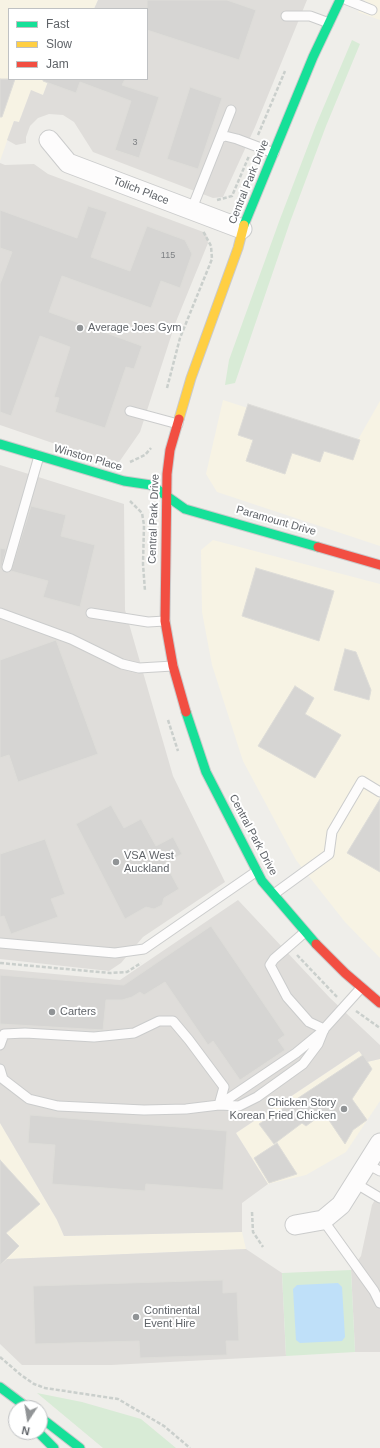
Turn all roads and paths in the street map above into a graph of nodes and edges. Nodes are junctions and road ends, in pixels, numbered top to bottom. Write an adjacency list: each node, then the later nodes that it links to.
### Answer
1 (340, 0): 5 (main road, Central Park Drive)
2 (347, 0): 3 (lane)
3 (372, 10)
4 (286, 16): 5 (lane)
5 (329, 24): 11 (main road, Central Park Drive)
6 (288, 64): 10 (path)
7 (231, 110): 8 (lane)
8 (220, 138): 10 (lane); 13 (lane)
9 (49, 140): 13 (street, Tolich Place)
10 (253, 145): 11 (lane); 12 (path)
11 (274, 153): 15 (main road, Central Park Drive)
12 (212, 201)
13 (191, 211): 15 (street, Tolich Place)
14 (202, 229): 16 (path)
15 (242, 229): 18 (main road, Central Park Drive)
16 (166, 390)
17 (130, 411): 18 (lane)
18 (178, 424): 23 (main road, Central Park Drive)
19 (0, 444): 21 (main road, Winston Place)
20 (152, 447): 22 (path)
21 (39, 456): 23 (main road, Winston Place); 25 (lane)
22 (128, 463)
23 (168, 497): 24 (main road, Paramount Drive); 28 (main road, Central Park Drive)
24 (380, 565)
25 (7, 567)
26 (0, 613): 29 (lane)
27 (91, 613): 28 (lane)
28 (165, 621): 29 (main road, Central Park Drive)
29 (173, 666): 31 (main road, Central Park Drive)
30 (380, 792): 32 (lane)
31 (257, 871): 32 (main road, Central Park Drive); 34 (lane)
32 (274, 894): 33 (main road, Central Park Drive)
33 (306, 932): 35 (main road, Central Park Drive); 37 (lane)
34 (0, 943)
35 (361, 988): 36 (main road, Central Park Drive); 37 (lane)
36 (380, 1003)
37 (324, 1029): 40 (lane); 40 (lane)
38 (0, 1045): 40 (lane)
39 (0, 1069): 40 (lane)
40 (220, 1105)
41 (380, 1143): 42 (street)
42 (373, 1167): 43 (street)
43 (355, 1183): 44 (lane); 46 (street)
44 (380, 1198)
45 (252, 1212): 48 (path)
46 (323, 1220): 47 (street); 49 (lane)
47 (295, 1225)
48 (263, 1246)
49 (380, 1303)
50 (0, 1357): 59 (path)
51 (0, 1387): 53 (main road)
52 (0, 1396): 54 (main road)
53 (17, 1400)
54 (8, 1404)
55 (48, 1423): 58 (main road)
56 (46, 1440): 57 (main road)
57 (54, 1448)
58 (80, 1448)
59 (190, 1448)

